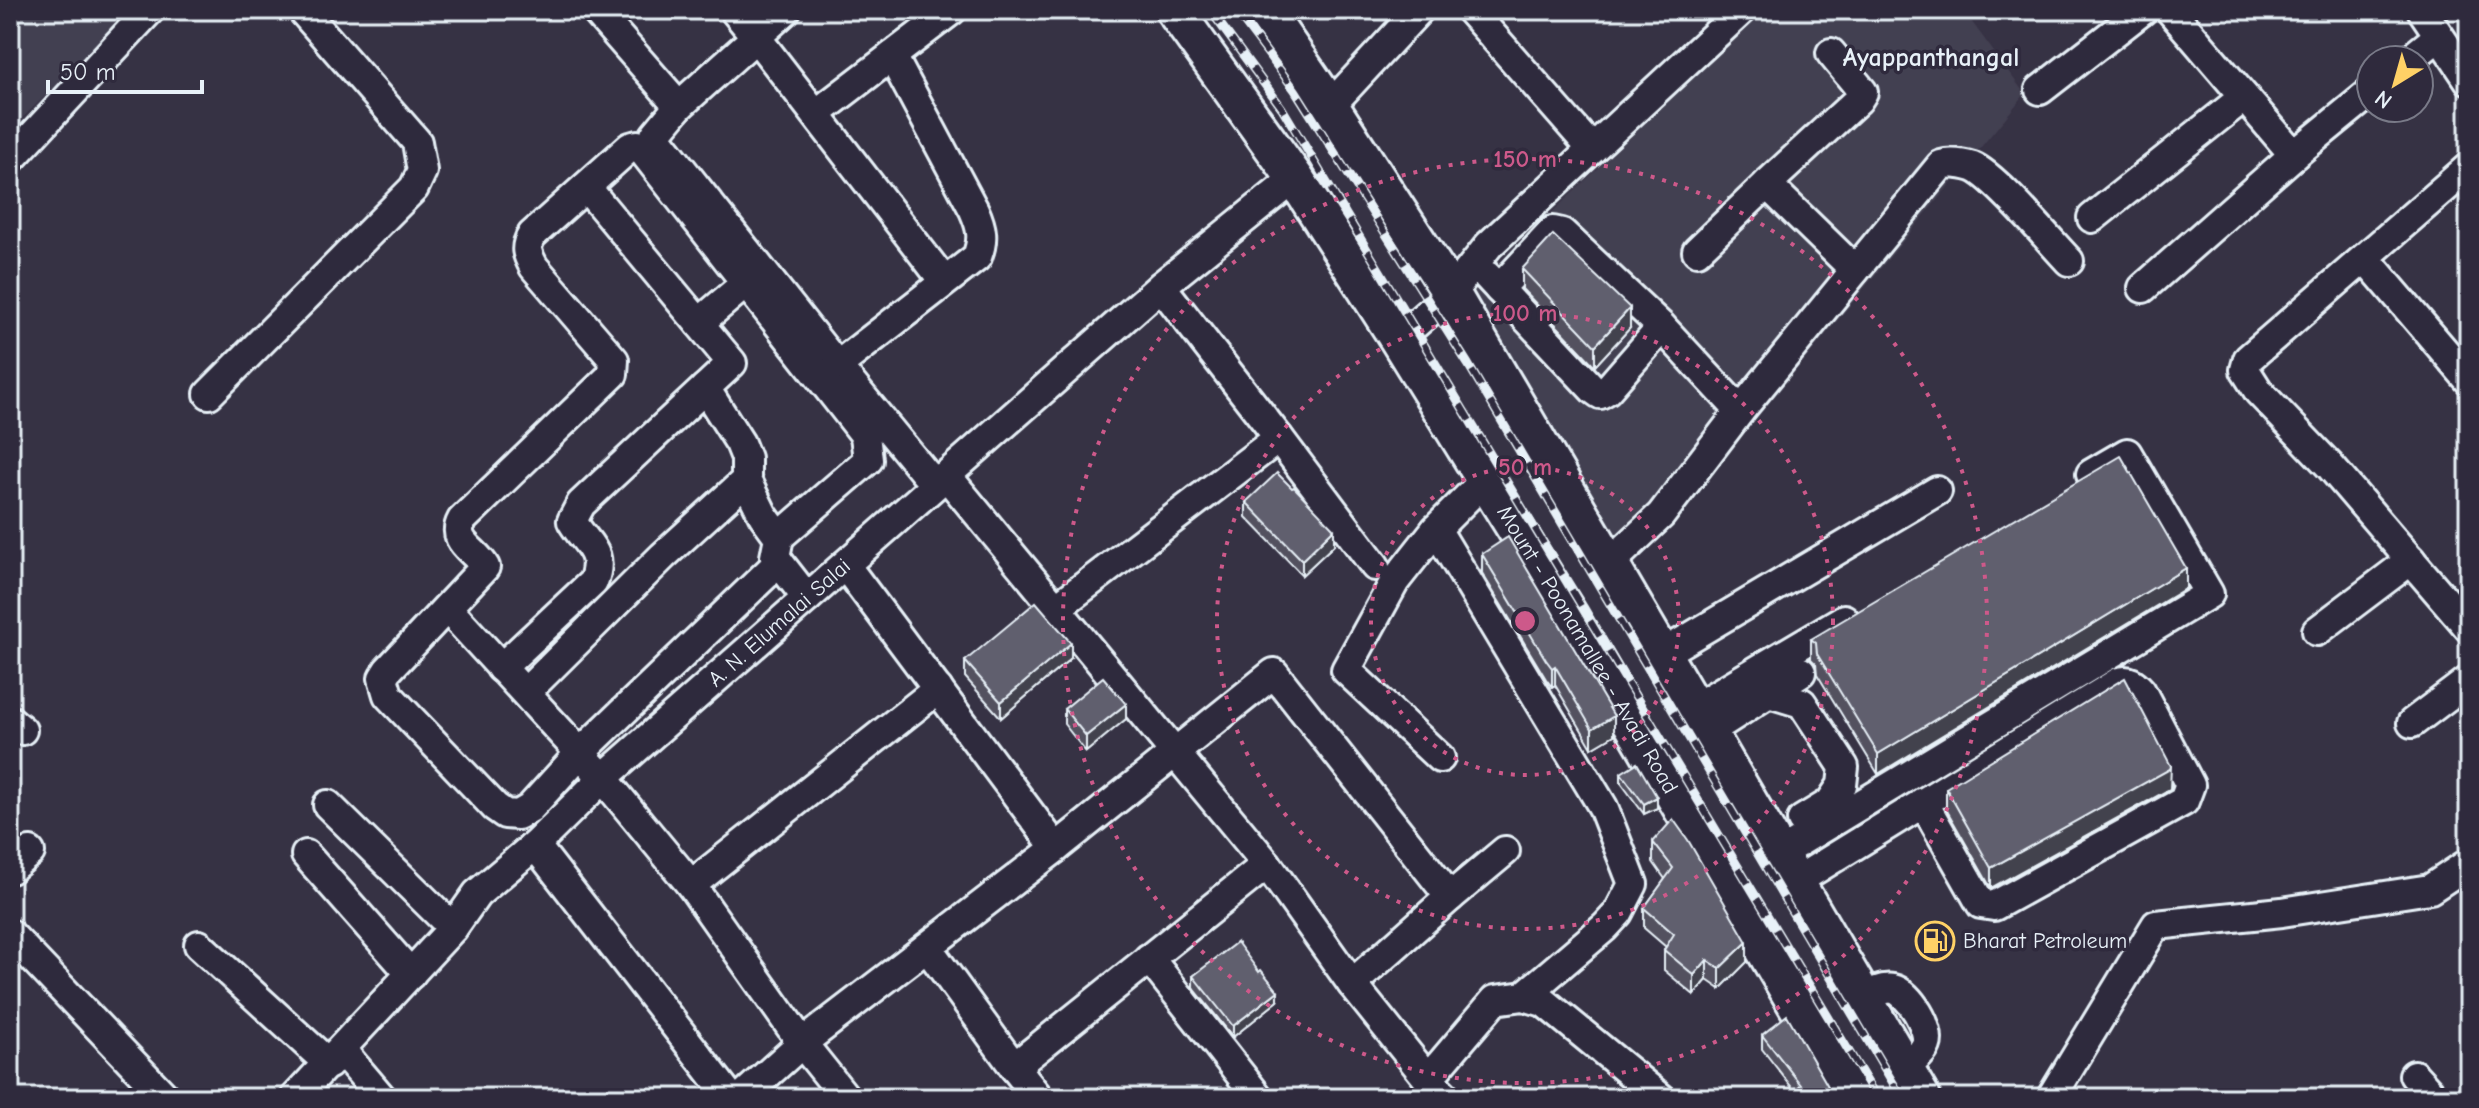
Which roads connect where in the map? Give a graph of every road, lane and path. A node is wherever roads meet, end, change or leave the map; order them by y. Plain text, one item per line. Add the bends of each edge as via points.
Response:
1 (150, 10) edge
2 (302, 10) edge
3 (595, 10) edge
4 (734, 10) edge
5 (786, 10) edge
6 (952, 10) edge
7 (1174, 10) edge
8 (1264, 10) edge
9 (1419, 10) edge
10 (1470, 10) edge
11 (2143, 10) edge
12 (2170, 10) edge
13 (2422, 10) edge
14 (1731, 13) edge
15 (2439, 36) junction
16 (756, 37) junction
17 (2429, 44) edge
18 (1831, 53) dead end
19 (892, 56) junction
20 (2469, 80) edge
21 (2040, 90) dead end
22 (2244, 97) junction
23 (2355, 105) edge
24 (679, 106) junction
25 (1330, 106) junction
26 (816, 114) junction
27 (1592, 149) junction
28 (2294, 155) junction
29 (10, 160) edge
30 (2469, 167) edge
31 (1295, 178) junction
32 (1768, 183) junction
33 (586, 187) junction
34 (2092, 218) dead end
35 (1697, 251) dead end
36 (2365, 258) junction
37 (2069, 261) dead end
38 (1475, 263) junction
39 (1855, 270) junction
40 (944, 281) junction
41 (746, 283) junction
42 (1161, 286) junction
43 (2143, 288) dead end
44 (1499, 289) junction
45 (1451, 293) junction
46 (699, 323) junction
47 (1662, 327) junction
48 (1398, 339) junction
49 (837, 366) junction
50 (2469, 380) edge
51 (705, 388) junction
52 (209, 394) dead end
53 (1740, 411) junction
54 (1279, 438) junction
55 (941, 479) junction
56 (746, 480) junction
57 (1485, 480) junction
58 (2074, 484) edge
59 (1937, 491) dead end
60 (1436, 529) junction
61 (779, 550) junction
62 (2411, 560) junction
63 (1609, 564) junction
64 (845, 565) junction
65 (1375, 566) dead end
66 (807, 598) junction
67 (1873, 603) edge
68 (447, 608) junction
69 (1056, 608) junction
70 (2469, 628) edge
71 (2317, 631) dead end
72 (1662, 654) junction
73 (501, 668) junction
74 (1801, 672) dead end
75 (2469, 680) edge
76 (938, 689) junction
77 (526, 692) junction
78 (1760, 698) junction
79 (1701, 720) junction
80 (2412, 723) dead end
81 (1174, 752) junction
82 (580, 753) junction
83 (1440, 758) dead end
84 (1873, 777) dead end
85 (603, 778) junction
86 (1923, 802) junction
87 (328, 805) dead end
88 (1823, 807) junction
89 (535, 845) junction
90 (1056, 848) junction
91 (1505, 851) dead end
92 (306, 855) dead end
93 (1781, 859) junction
94 (2469, 863) edge
95 (1267, 864) junction
96 (691, 885) junction
97 (1450, 897) junction
98 (453, 928) junction
99 (10, 934) edge
100 (199, 945) dead end
101 (927, 947) junction
102 (1149, 958) junction
103 (411, 974) junction
104 (1352, 984) junction
105 (1524, 996) junction
106 (802, 1043) junction
107 (336, 1057) junction
108 (1014, 1067) junction
109 (2414, 1075) dead end
110 (1913, 1083) edge
111 (1437, 1089) edge
112 (1258, 1097) edge
113 (166, 1098) edge
114 (295, 1098) edge
115 (382, 1098) edge
116 (731, 1098) edge
117 (741, 1098) edge
118 (846, 1098) edge
119 (1039, 1098) edge
120 (1661, 1098) edge
121 (1851, 1098) edge
122 (2051, 1098) edge
123 (2435, 1098) edge

1 - 29 street
2 - 52 street via 417,142 422,171 414,188
3 - 24 street
4 - 16 street
5 - 16 street
6 - 19 street
7 - 31 main road, Mount - Poonamallee - Avadi Road
8 - 25 main road
9 - 25 street
10 - 27 street
11 - 21 street
12 - 22 street
13 - 15 street
14 - 27 street
15 - 17 street
15 - 20 street
16 - 24 street
16 - 26 street
18 - 32 street via 1863,92
19 - 26 street
19 - 40 street via 980,225 983,241 977,257
22 - 28 street
22 - 34 street
23 - 28 street
24 - 49 street via 655,135
25 - 45 main road
26 - 40 street
27 - 38 street
28 - 43 street
30 - 36 street
31 - 42 street, A. N. Elumalai Salai
31 - 48 main road, Mount - Poonamallee - Avadi Road
32 - 35 street
32 - 39 street
33 - 41 street via 637,145
33 - 46 street
33 - 68 street via 532,235 526,252 614,360 613,374 462,520 460,540 485,567
36 - 50 street
36 - 62 street via 2248,359 2245,370
37 - 39 street via 1996,185 1975,168 1949,163 1933,174
38 - 44 street
38 - 45 street
39 - 53 street
40 - 49 street
41 - 46 street
41 - 61 street via 867,442 868,460
42 - 54 street
42 - 55 street, A. N. Elumalai Salai
44 - 47 street via 1553,231 1562,233
44 - 47 street via 1600,394
45 - 48 street
45 - 63 main road
46 - 51 street via 732,363
47 - 53 street
48 - 57 main road, Mount - Poonamallee - Avadi Road
49 - 55 street via 918,465
51 - 56 street via 740,443
51 - 73 street via 575,512 572,521 598,562 593,582
53 - 63 street via 1661,515
54 - 65 street
54 - 69 street
55 - 64 street, A. N. Elumalai Salai
55 - 69 street
56 - 61 street
56 - 77 street
57 - 60 street
57 - 121 main road, Mount - Poonamallee - Avadi Road
58 - 93 street via 2127,453 2209,594
59 - 72 street
60 - 83 street via 1395,581 1346,670
60 - 105 street via 1603,807 1633,884 1611,920
61 - 66 street
61 - 82 street
62 - 70 street
62 - 71 street
63 - 72 main road
64 - 66 street, A. N. Elumalai Salai
64 - 76 street
66 - 85 street, A. N. Elumalai Salai
67 - 79 street
68 - 73 street
68 - 82 street via 388,670 383,678 388,695 505,814 518,815 530,808
69 - 81 street
72 - 79 main road
73 - 77 street
74 - 78 street
75 - 80 street
76 - 90 street
76 - 96 street
77 - 82 street
78 - 79 street
78 - 88 street via 1788,697 1802,703 1844,767 1842,785
79 - 93 main road
81 - 90 street
81 - 95 street
81 - 97 street via 1274,673
82 - 85 street
84 - 88 street
85 - 89 street, A. N. Elumalai Salai
85 - 96 street
86 - 86 street via 2126,680 2141,691 2190,785 2184,801 1994,906 1981,904
86 - 93 street
87 - 98 street
88 - 93 street
89 - 98 street, A. N. Elumalai Salai via 477,894
89 - 116 street
90 - 101 street
91 - 97 street
92 - 103 street
93 - 110 main road
94 - 122 street via 2430,889 2156,925
95 - 102 street
95 - 104 street
96 - 106 street
97 - 104 street
98 - 103 street, A. N. Elumalai Salai
99 - 113 street
100 - 107 street
101 - 106 street
101 - 108 street
102 - 108 street
102 - 112 street
103 - 107 street, A. N. Elumalai Salai
104 - 111 street
105 - 111 street via 1495,1000
105 - 120 street via 1544,1002
106 - 117 street
106 - 118 street
107 - 114 street, A. N. Elumalai Salai
107 - 115 street
108 - 119 street
109 - 123 street

